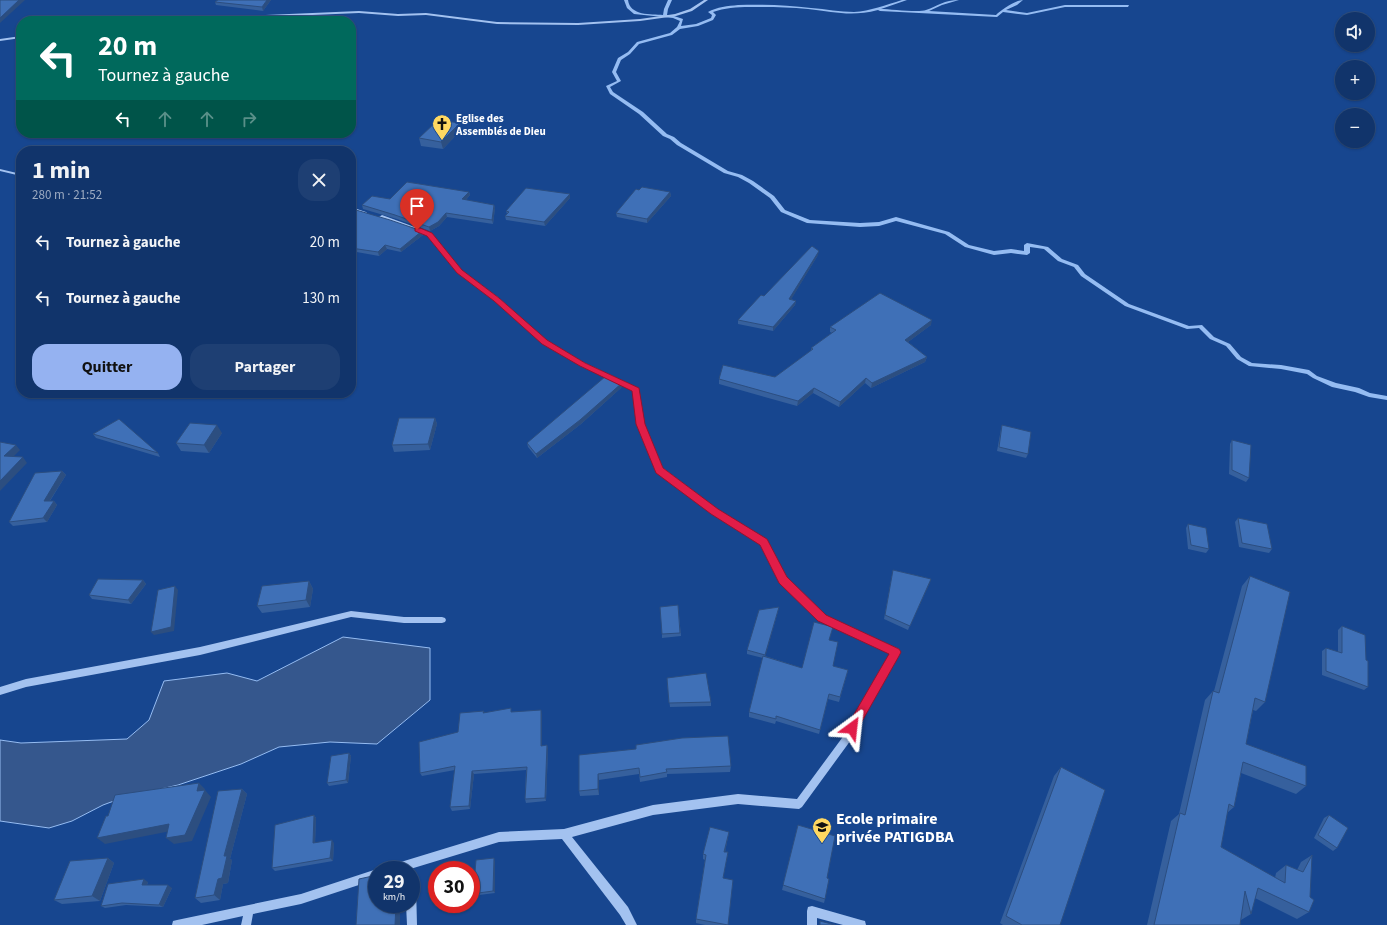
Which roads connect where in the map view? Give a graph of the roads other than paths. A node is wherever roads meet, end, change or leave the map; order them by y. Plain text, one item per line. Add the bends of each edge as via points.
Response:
1 (706, 0) edge
2 (264, 16) edge
3 (16, 38) edge
4 (0, 40) edge
5 (0, 170) edge
6 (16, 174) edge
7 (356, 210) edge
8 (442, 620) dead end
9 (0, 691) edge
10 (564, 834) junction
11 (420, 864) edge
12 (368, 877) edge
13 (249, 910) junction
14 (412, 913) edge
15 (177, 925) edge
16 (246, 925) edge
17 (412, 925) edge
18 (632, 925) edge
19 (812, 925) edge
20 (861, 925) edge

1 - 2 street via 691,10 676,15 578,24 497,24 426,14 359,12
3 - 4 street
5 - 6 street
7 - 10 street via 429,234 459,271 496,299 544,342 636,390 641,424 660,470 715,512 764,542 783,580 822,618 896,652 845,741 799,804 738,799 653,810
8 - 9 street via 404,620 351,614 200,651 26,683
10 - 11 street via 499,837
10 - 18 street
12 - 13 street via 301,899
13 - 15 street
13 - 16 street
14 - 17 street
19 - 20 street via 812,911

